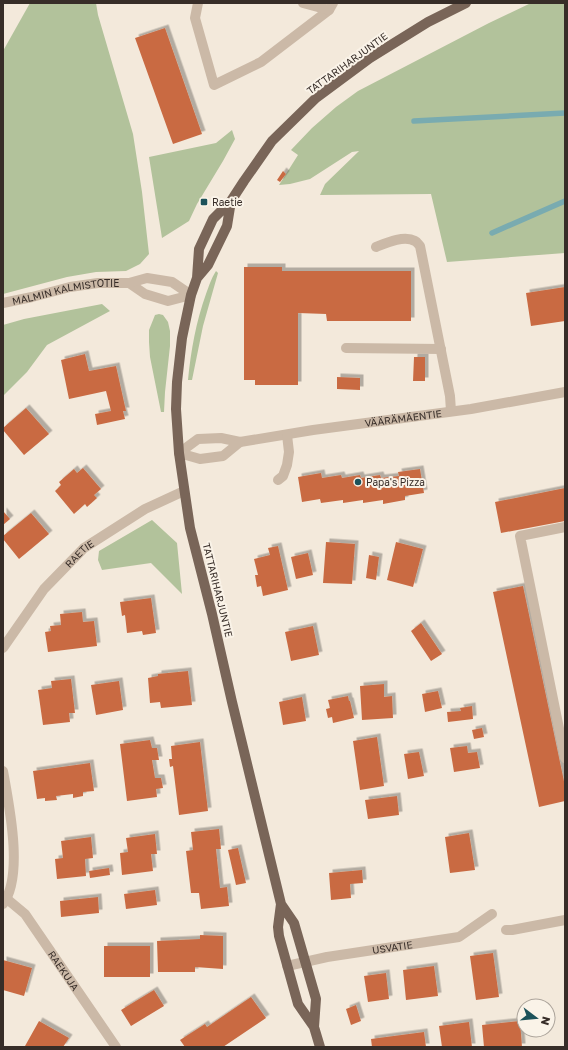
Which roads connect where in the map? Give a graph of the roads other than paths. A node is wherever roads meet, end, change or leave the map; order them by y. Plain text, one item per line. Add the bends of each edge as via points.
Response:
1 (198, 3) edge
2 (303, 3) edge
3 (466, 3) edge
4 (331, 6) edge
5 (231, 201) junction
6 (376, 247) dead end
7 (197, 278) junction
8 (129, 283) junction
9 (191, 295) junction
10 (3, 303) edge
11 (346, 348) dead end
12 (441, 349) junction
13 (565, 392) edge
14 (451, 411) junction
15 (287, 435) junction
16 (240, 442) junction
17 (179, 452) junction
18 (278, 480) dead end
19 (184, 491) junction
20 (565, 528) edge
21 (3, 648) edge
22 (565, 758) edge
23 (3, 771) edge
24 (5, 901) edge
25 (281, 904) junction
26 (492, 914) dead end
27 (565, 920) edge
28 (506, 930) dead end
29 (306, 962) junction
30 (287, 966) junction
31 (314, 1027) junction
32 (116, 1047) edge
33 (320, 1047) edge

1 - 4 street via 195,18 214,85 261,62
2 - 4 street
3 - 5 main road, TATTARIHARJUNTIE via 428,22 370,58 316,98 272,141
5 - 7 main road, TATTARIHARJUNTIE via 227,226 208,265
5 - 7 main road, TATTARIHARJUNTIE via 213,219 204,237 199,249
6 - 12 street via 404,240 414,240 420,246
7 - 9 main road, TATTARIHARJUNTIE
8 - 9 street, MALMIN KALMISTOTIE via 147,278 172,282
8 - 9 street, MALMIN KALMISTOTIE via 145,294 168,301
8 - 10 street, MALMIN KALMISTOTIE via 98,283 70,287
9 - 17 main road, TATTARIHARJUNTIE via 182,338 177,382
11 - 12 street
12 - 14 street
13 - 14 street, VÄÄRÄMÄENTIE
14 - 15 street, VÄÄRÄMÄENTIE
15 - 16 street, VÄÄRÄMÄENTIE
15 - 18 street via 288,459 283,476
16 - 17 street, VÄÄRÄMÄENTIE via 221,438 198,440
16 - 17 street via 223,456 200,459
17 - 19 main road, TATTARIHARJUNTIE
19 - 21 street, RAETIE via 145,509 84,548 44,589
19 - 25 main road, TATTARIHARJUNTIE via 190,528
20 - 22 street via 520,536
23 - 24 street via 12,821 14,869
24 - 32 street, RAEKUJA via 25,914
25 - 29 main road, TATTARIHARJUNTIE via 294,923
25 - 30 main road, TATTARIHARJUNTIE via 278,927
26 - 29 street, USVATIE via 459,937
27 - 28 street
29 - 30 street, USVATIE
29 - 31 main road, TATTARIHARJUNTIE via 316,999
30 - 31 main road, TATTARIHARJUNTIE via 298,1004
31 - 33 main road, TATTARIHARJUNTIE

